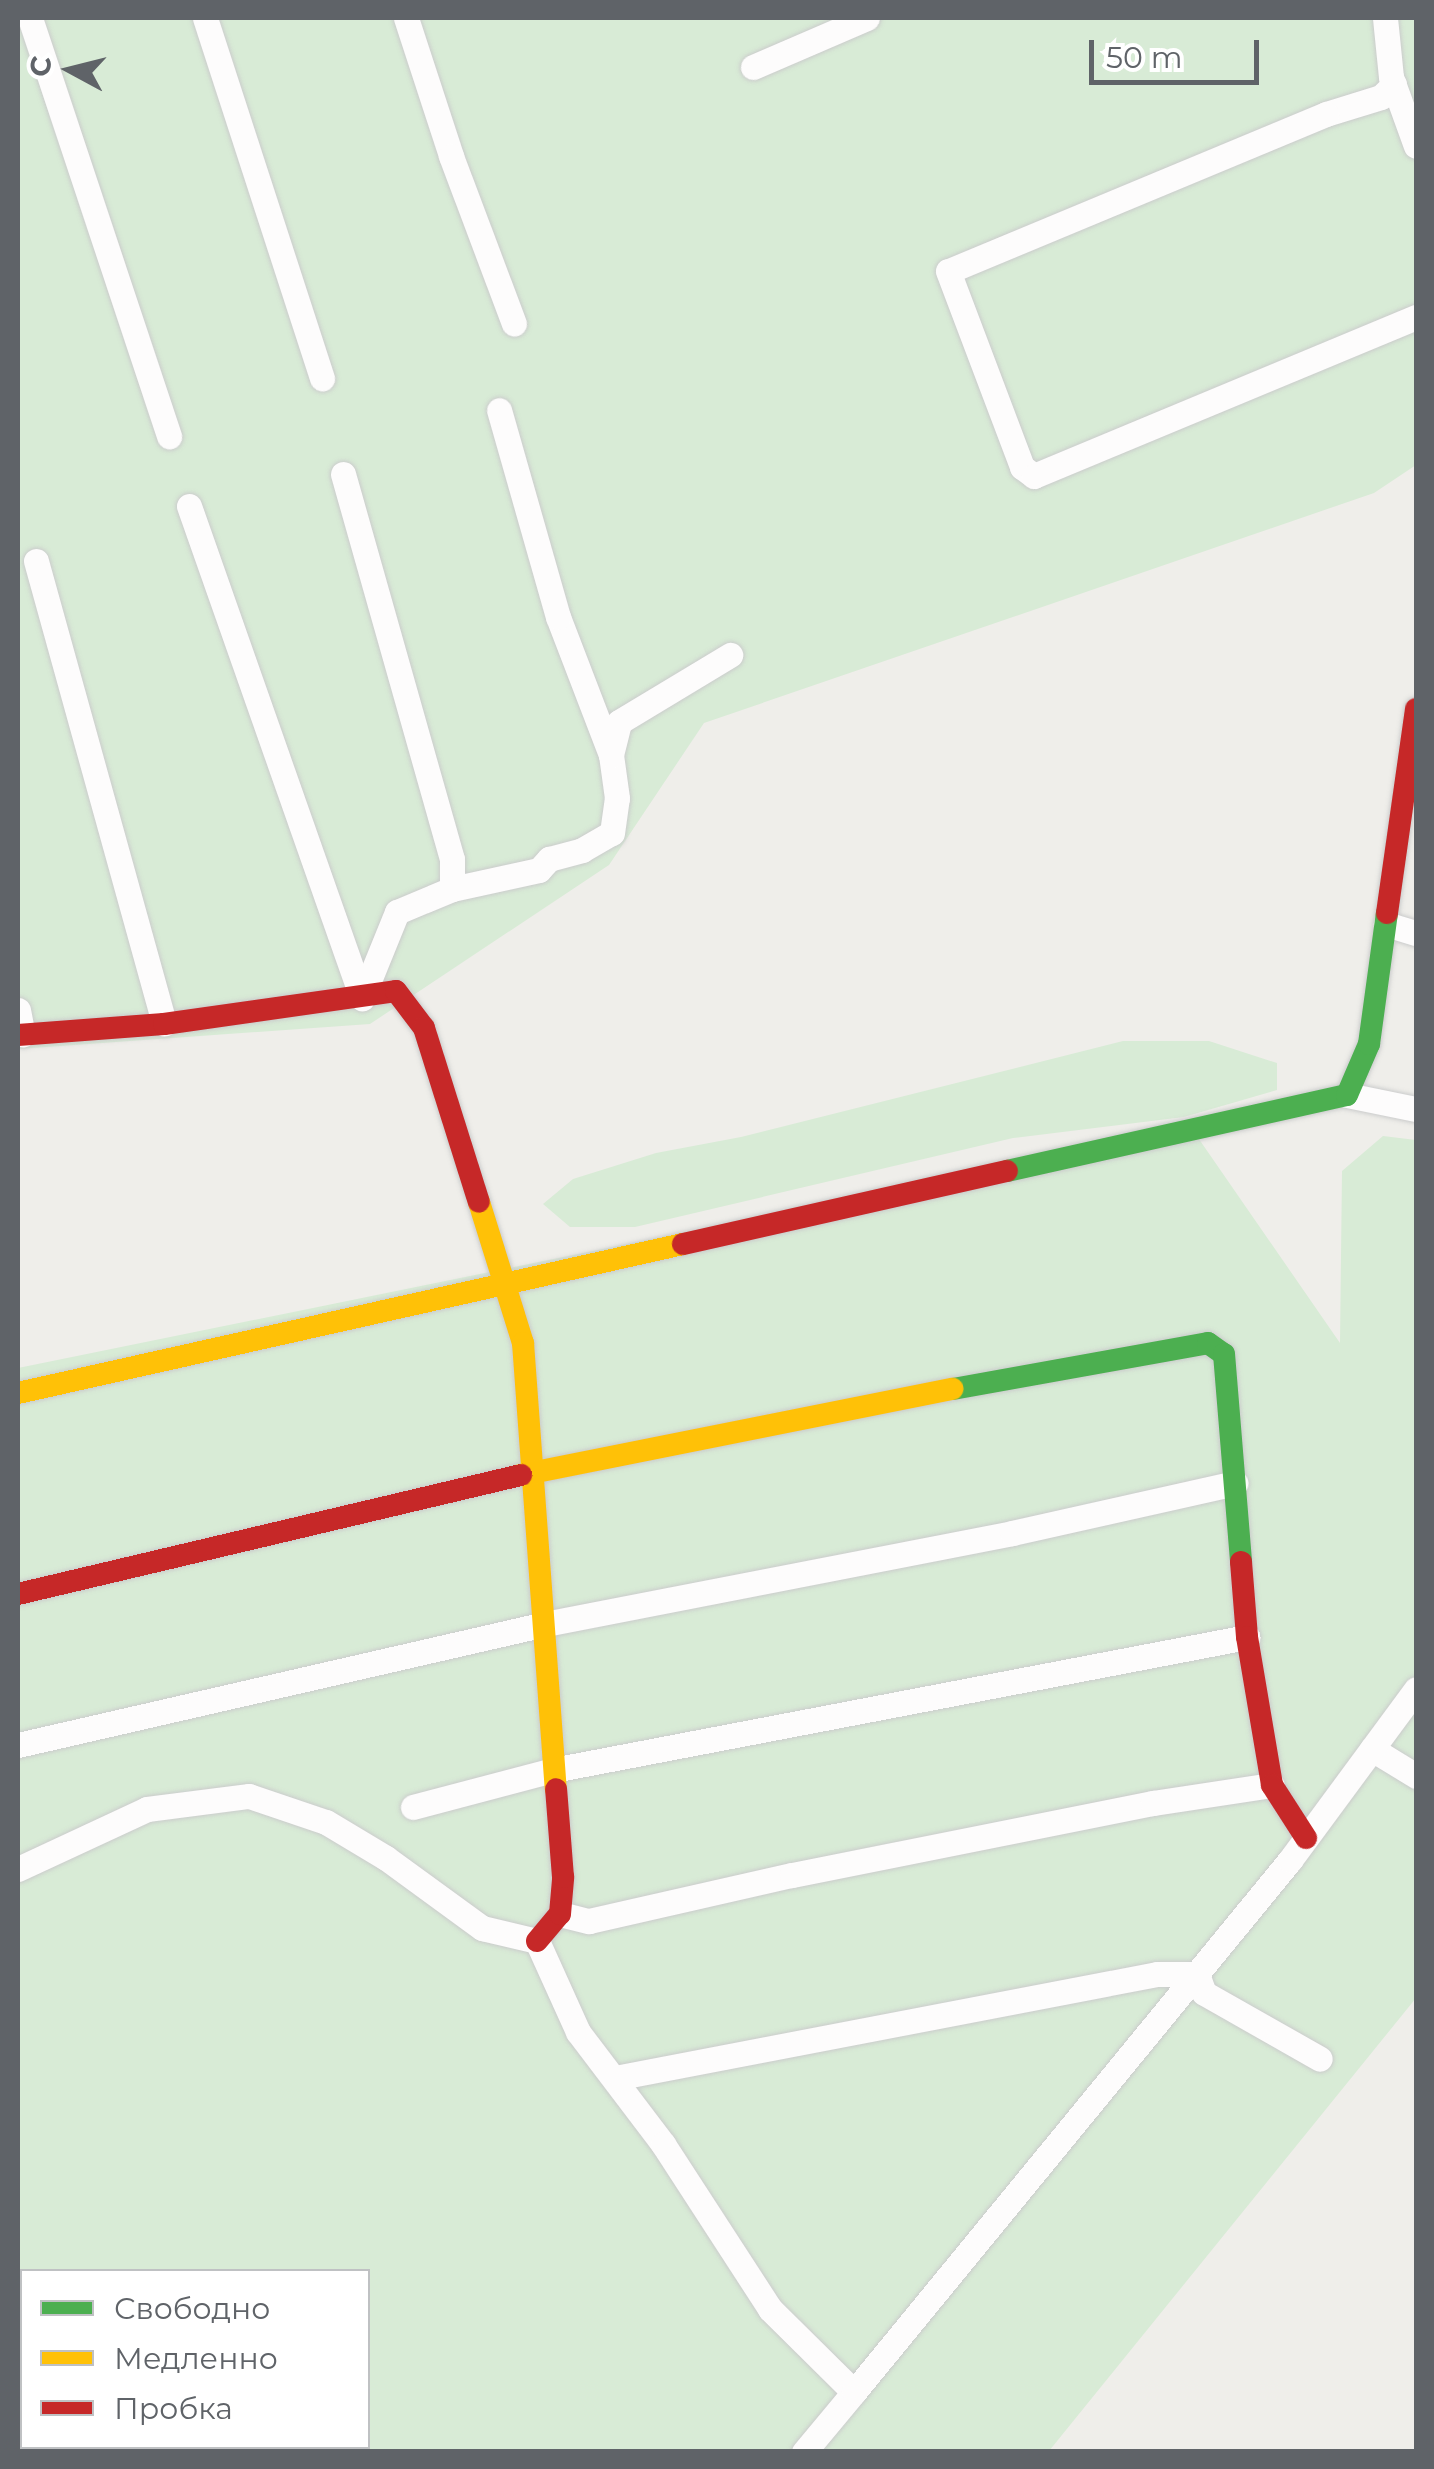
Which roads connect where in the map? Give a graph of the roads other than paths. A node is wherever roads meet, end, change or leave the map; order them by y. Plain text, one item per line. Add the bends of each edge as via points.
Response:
1 (30, 18) edge
2 (205, 18) edge
3 (406, 18) edge
4 (867, 18) edge
5 (1385, 18) edge
6 (753, 67) dead end
7 (1394, 84) junction
8 (1416, 146) edge
9 (1416, 317) edge
10 (514, 324) dead end
11 (322, 379) dead end
12 (499, 410) dead end
13 (169, 436) dead end
14 (344, 474) dead end
15 (190, 506) dead end
16 (36, 561) dead end
17 (730, 655) dead end
18 (1416, 709) edge
19 (611, 756) junction
20 (452, 890) junction
21 (1386, 924) junction
22 (1416, 933) edge
23 (362, 998) junction
24 (164, 1024) junction
25 (19, 1027) edge
26 (1347, 1094) junction
27 (1416, 1109) edge
28 (501, 1282) junction
29 (18, 1393) edge
30 (534, 1472) junction
31 (1235, 1483) junction
32 (18, 1594) edge
33 (545, 1624) junction
34 (1246, 1636) junction
35 (1416, 1689) edge
36 (18, 1745) edge
37 (1372, 1749) junction
38 (553, 1770) junction
39 (1416, 1776) edge
40 (1272, 1785) junction
41 (413, 1807) dead end
42 (1306, 1838) junction
43 (18, 1869) edge
44 (560, 1914) junction
45 (537, 1940) junction
46 (1197, 1974) junction
47 (1320, 2059) dead end
48 (615, 2078) junction
49 (854, 2392) junction
50 (804, 2452) edge

1 - 13 street
2 - 11 street
3 - 10 street
4 - 6 street
5 - 7 street
7 - 8 street
7 - 9 street via 1382,97 1326,114 948,271 1022,467 1034,476
12 - 19 street via 558,616
14 - 20 street via 452,859
15 - 23 street
16 - 24 street
17 - 19 street via 619,722
18 - 21 street
19 - 20 street via 618,798 612,834 549,859 539,870
20 - 23 street via 397,912
21 - 22 street
21 - 26 street via 1369,1044
23 - 24 street
23 - 28 street via 396,991 424,1028
24 - 25 street
26 - 27 street
26 - 28 street
28 - 29 street
28 - 30 street via 522,1343
30 - 31 street via 1208,1343 1224,1354
30 - 32 street
30 - 33 street
31 - 33 street
31 - 34 street
33 - 36 street
33 - 38 street
34 - 38 street
34 - 40 street
35 - 37 street
37 - 39 street
37 - 42 street
38 - 41 street
38 - 44 street
40 - 42 street
40 - 44 street via 1153,1803 589,1920
42 - 46 street
43 - 45 street via 148,1809 249,1796 326,1822 482,1928
44 - 45 street
45 - 48 street via 578,2032
46 - 47 street via 1204,1993
46 - 48 street via 1158,1974
46 - 49 street
48 - 49 street via 770,2308
49 - 50 street

